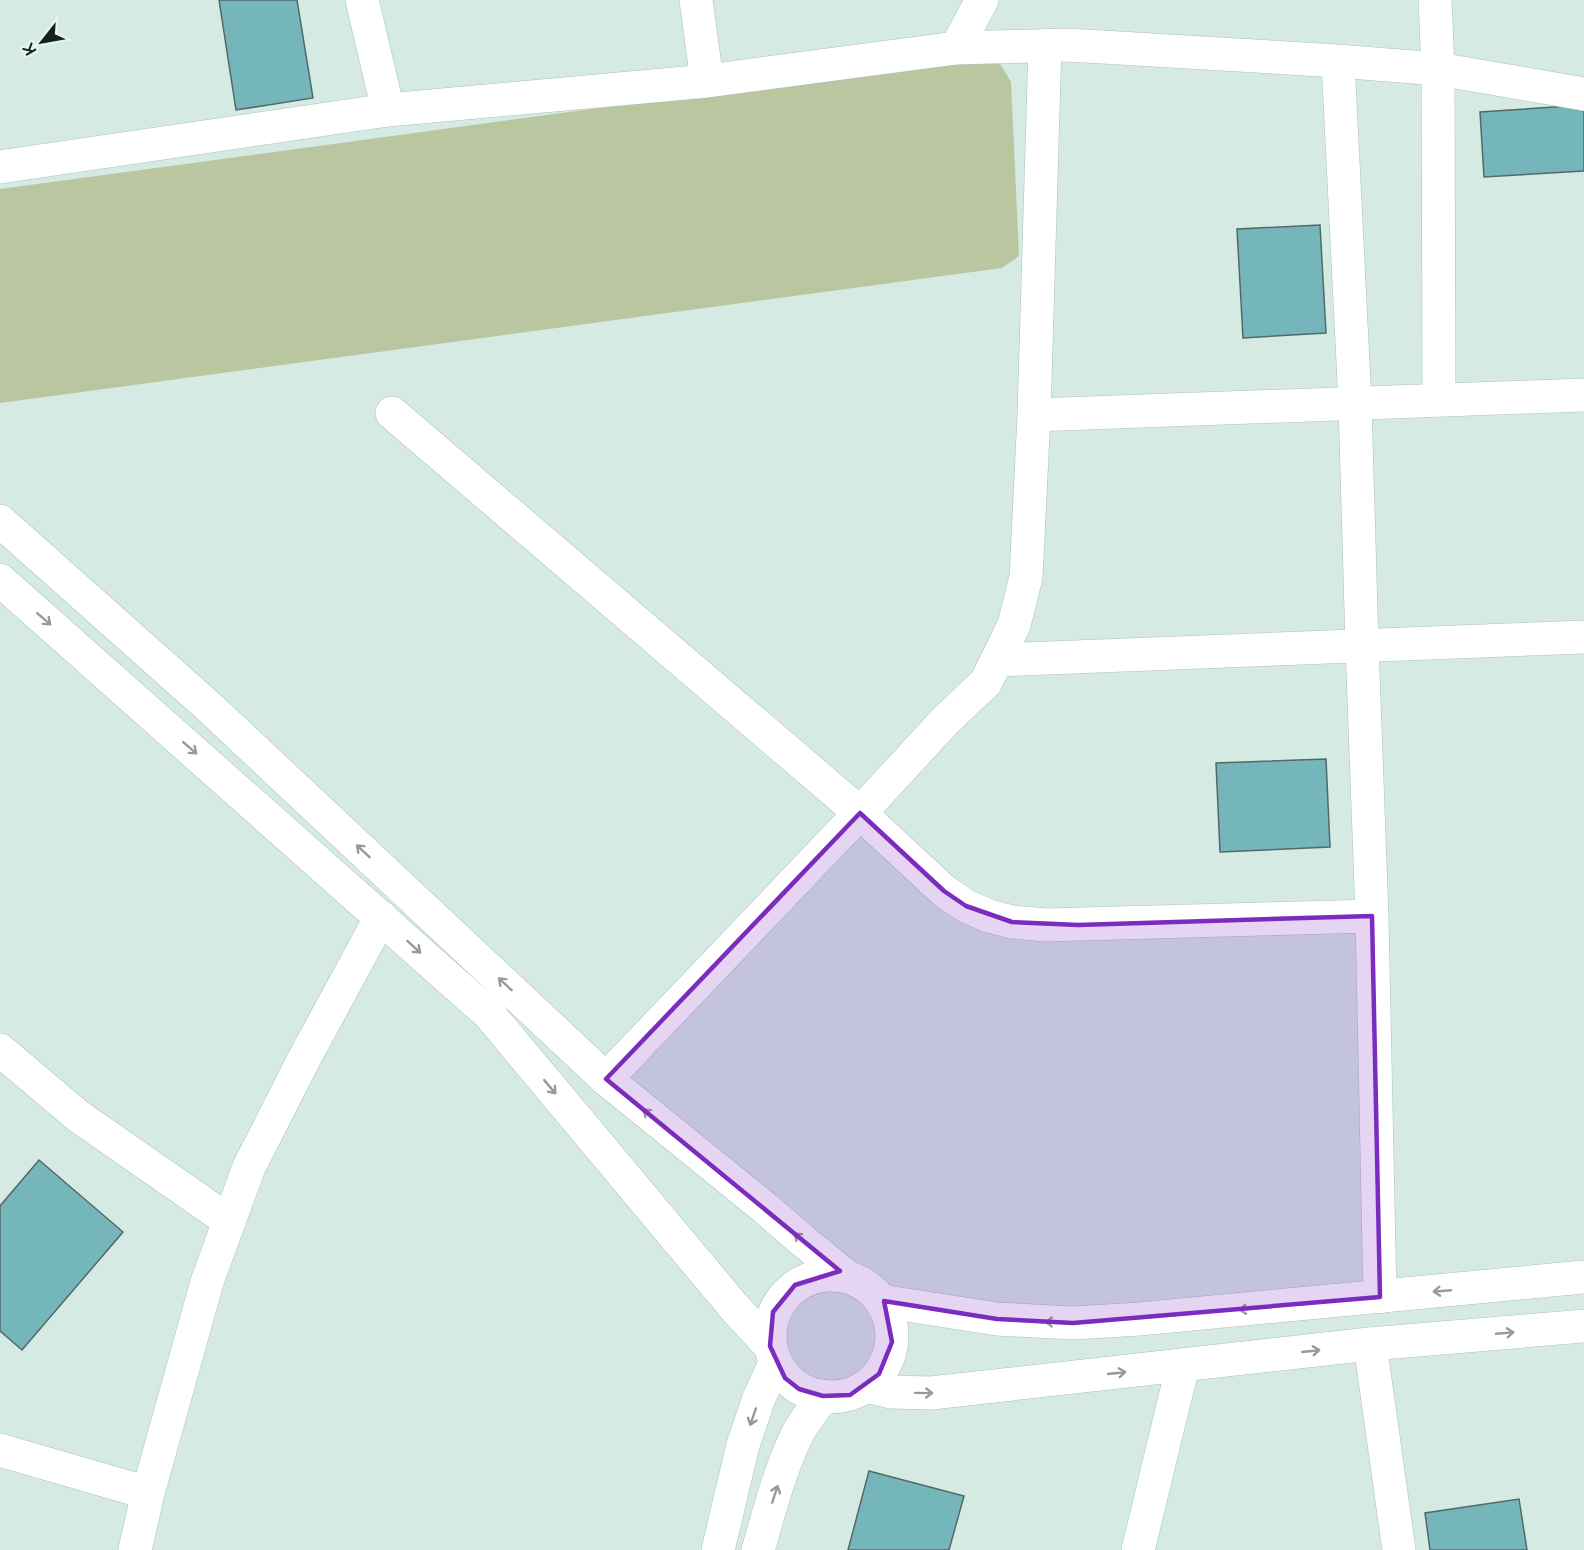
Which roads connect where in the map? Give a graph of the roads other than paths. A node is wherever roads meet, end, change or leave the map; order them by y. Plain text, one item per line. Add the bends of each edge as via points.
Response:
1 (362, 0) edge
2 (696, 0) edge
3 (982, 0) edge
4 (1435, 0) edge
5 (1045, 45) junction
6 (956, 48) junction
7 (1338, 61) junction
8 (1438, 69) junction
9 (707, 81) junction
10 (1584, 94) edge
11 (388, 110) junction
12 (0, 167) edge
13 (1584, 395) edge
14 (1439, 400) junction
15 (1355, 403) junction
16 (392, 413) dead end
17 (1034, 415) junction
18 (0, 521) edge
19 (0, 580) edge
20 (1584, 637) edge
21 (1362, 645) junction
22 (997, 660) junction
23 (860, 813) junction
24 (1372, 916) junction
25 (381, 917) junction
26 (0, 1050) edge
27 (606, 1079) junction
28 (229, 1221) junction
29 (846, 1276) junction
30 (1584, 1277) edge
31 (1380, 1297) junction
32 (881, 1301) junction
33 (1584, 1326) edge
34 (1370, 1344) junction
35 (772, 1355) junction
36 (1183, 1365) junction
37 (866, 1386) junction
38 (823, 1396) junction
39 (0, 1450) edge
40 (148, 1493) junction
41 (135, 1550) edge
42 (718, 1550) edge
43 (758, 1550) edge
44 (1138, 1550) edge
45 (1399, 1550) edge

1 - 11 street
2 - 9 street
3 - 6 street
4 - 8 street
5 - 6 street
5 - 7 street
5 - 17 street
6 - 9 street
7 - 8 street
7 - 15 street
8 - 10 street
8 - 14 street
9 - 11 street
11 - 12 street
13 - 14 street
14 - 15 street
15 - 17 street
15 - 21 street
16 - 23 street
17 - 22 street via 1026,577 1014,625
27 -> 18 street via 208,706
19 -> 25 street
20 - 21 street
21 - 22 street
21 - 24 street
22 - 23 street via 986,682
23 - 24 street via 944,891 966,906 1012,922 1078,925
23 - 27 street
24 - 31 street
25 - 28 street via 254,1157
25 -> 35 street via 489,1014
26 - 28 street via 78,1116
29 -> 27 street
28 - 40 street via 207,1282
29 - 32 street via 862,1282
29 - 35 street via 811,1277 782,1296 769,1329
30 -> 31 street
31 -> 32 street via 1073,1323 997,1320
32 - 37 street via 891,1325 892,1342 888,1360
34 -> 33 street
36 -> 34 street
34 - 45 street
35 - 38 street via 785,1378 799,1389
35 -> 42 street via 743,1445
37 -> 36 street via 891,1392 931,1393
36 - 44 street
37 - 38 street via 850,1395
43 -> 38 street via 792,1446
39 - 40 street
40 - 41 street

